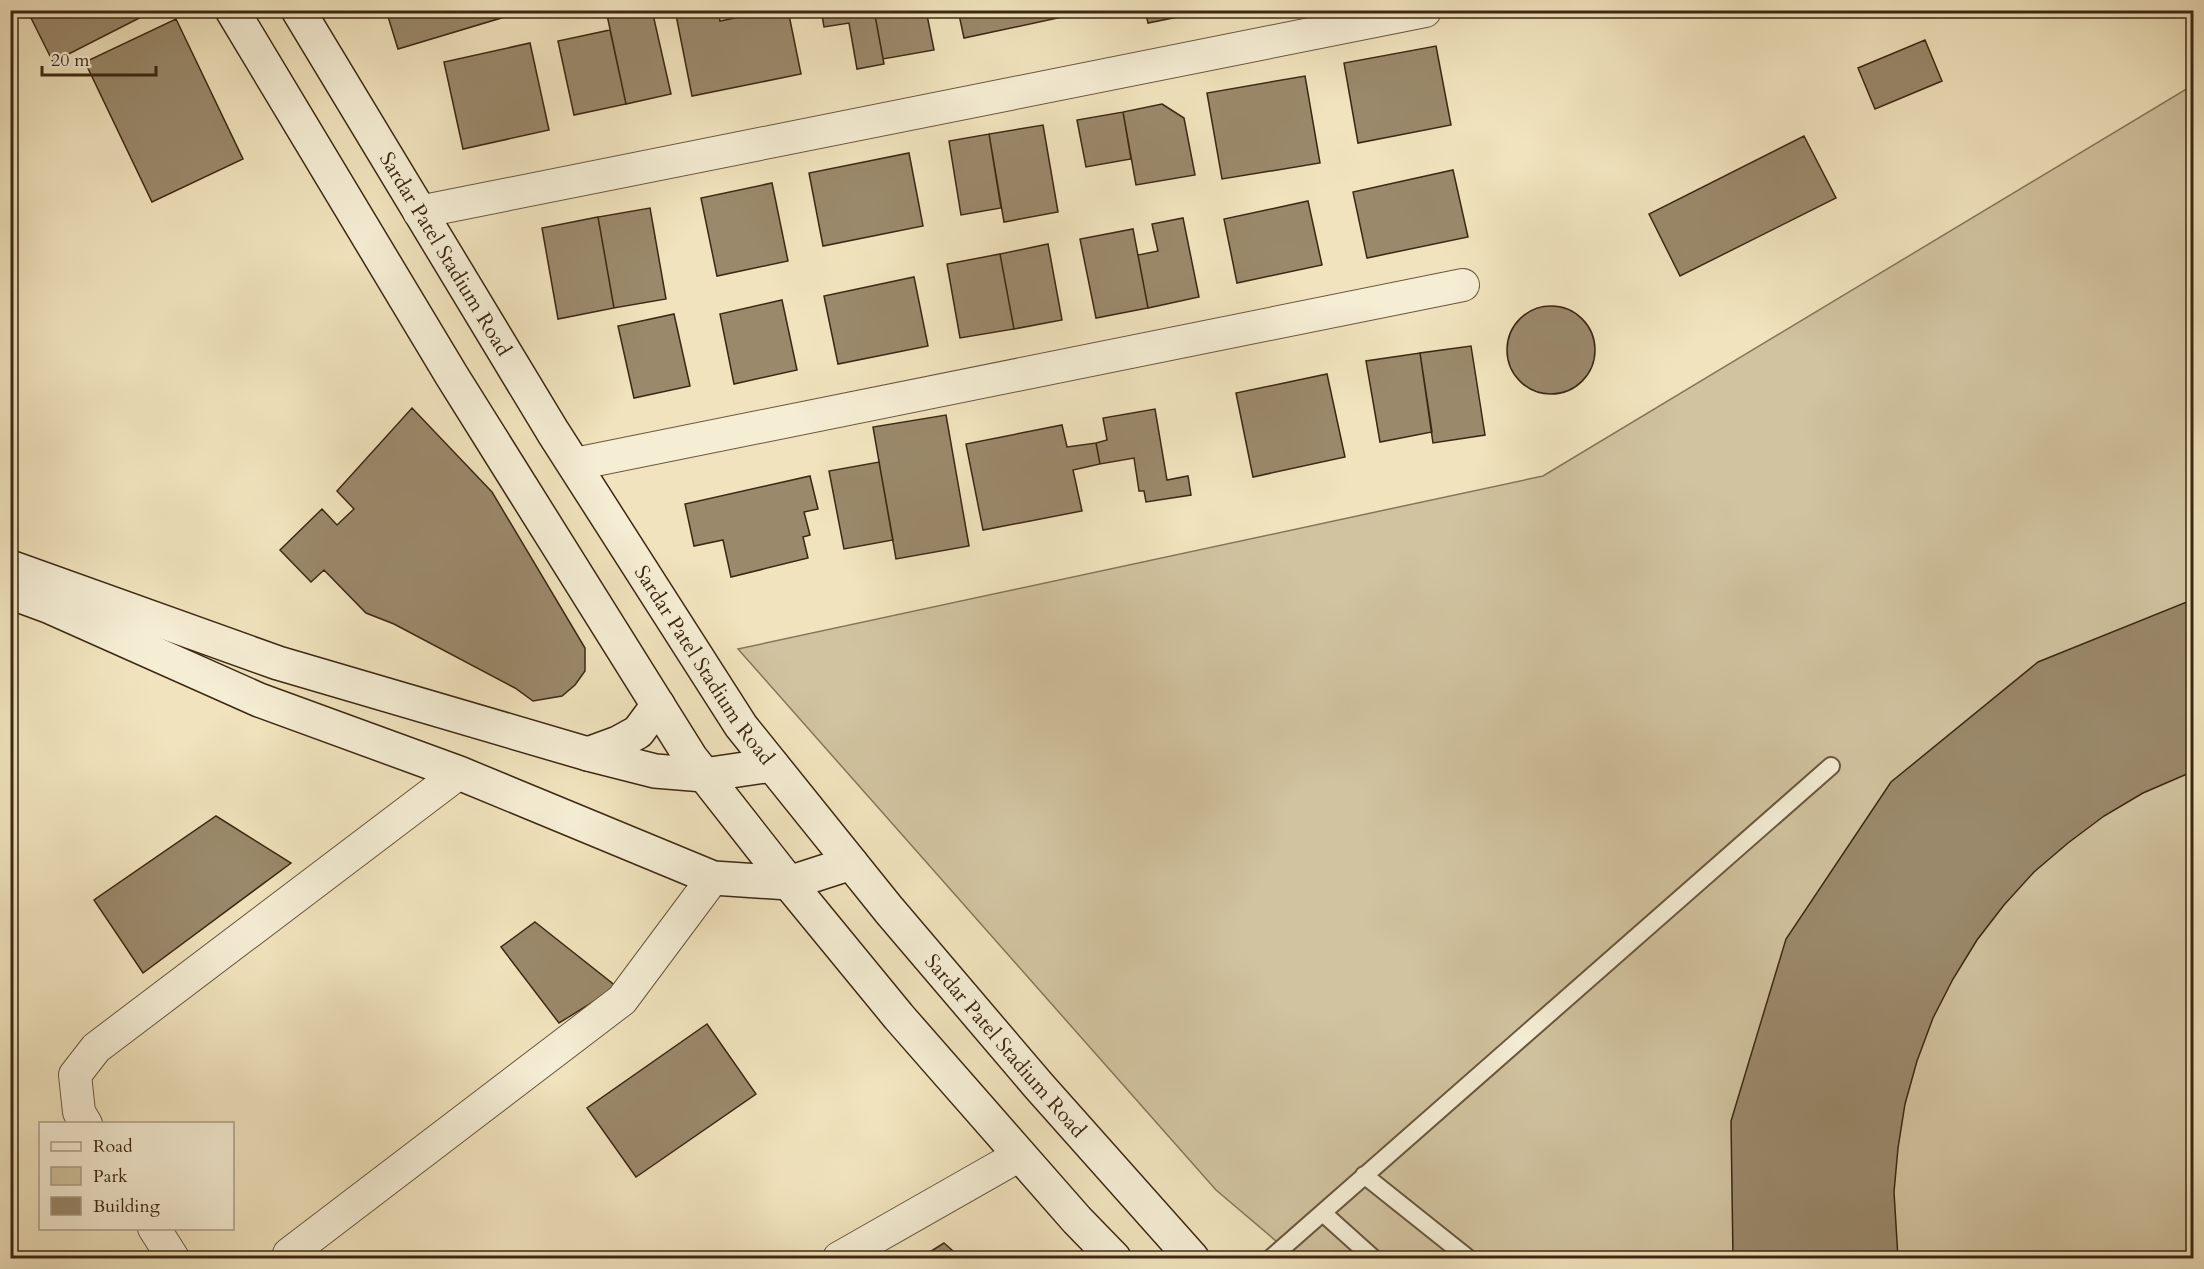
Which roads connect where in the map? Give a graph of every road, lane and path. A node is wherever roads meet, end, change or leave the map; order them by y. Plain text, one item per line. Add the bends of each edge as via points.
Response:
1 (232, 10) edge
2 (298, 10) edge
3 (1425, 11) edge
4 (419, 212) junction
5 (1463, 285) dead end
6 (575, 464) junction
7 (10, 567) edge
8 (10, 592) edge
9 (658, 705) junction
10 (588, 754) junction
11 (772, 765) junction
12 (1831, 766) dead end
13 (459, 773) junction
14 (704, 775) junction
15 (852, 863) junction
16 (713, 878) junction
17 (789, 883) junction
18 (85, 1122) edge
19 (1020, 1155) junction
20 (1364, 1175) junction
21 (1323, 1213) junction
22 (155, 1230) edge
23 (289, 1254) dead end
24 (173, 1258) edge
25 (838, 1258) edge
26 (1114, 1258) edge
27 (1192, 1258) edge
28 (1271, 1258) edge
29 (1373, 1258) edge
30 (1468, 1258) edge

1 - 9 street via 458,386
2 - 4 street, Sardar Patel Stadium Road
3 - 4 street
4 - 6 street, Sardar Patel Stadium Road
5 - 6 street
6 - 11 street, Sardar Patel Stadium Road via 741,726
7 - 10 street via 278,663
8 - 13 street via 258,700
9 - 10 street via 638,732
9 - 14 street
10 - 14 street via 655,771
11 - 14 street
11 - 15 street, Sardar Patel Stadium Road
12 - 20 lane
13 - 16 street
13 - 18 street via 96,1048 75,1075 79,1112
14 - 17 street
15 - 17 street
15 - 27 street, Sardar Patel Stadium Road via 1038,1085
16 - 17 street
16 - 23 street via 622,1000
17 - 19 street
19 - 25 street
19 - 26 street
20 - 21 lane
20 - 30 lane
21 - 28 lane
21 - 29 lane
22 - 24 street

